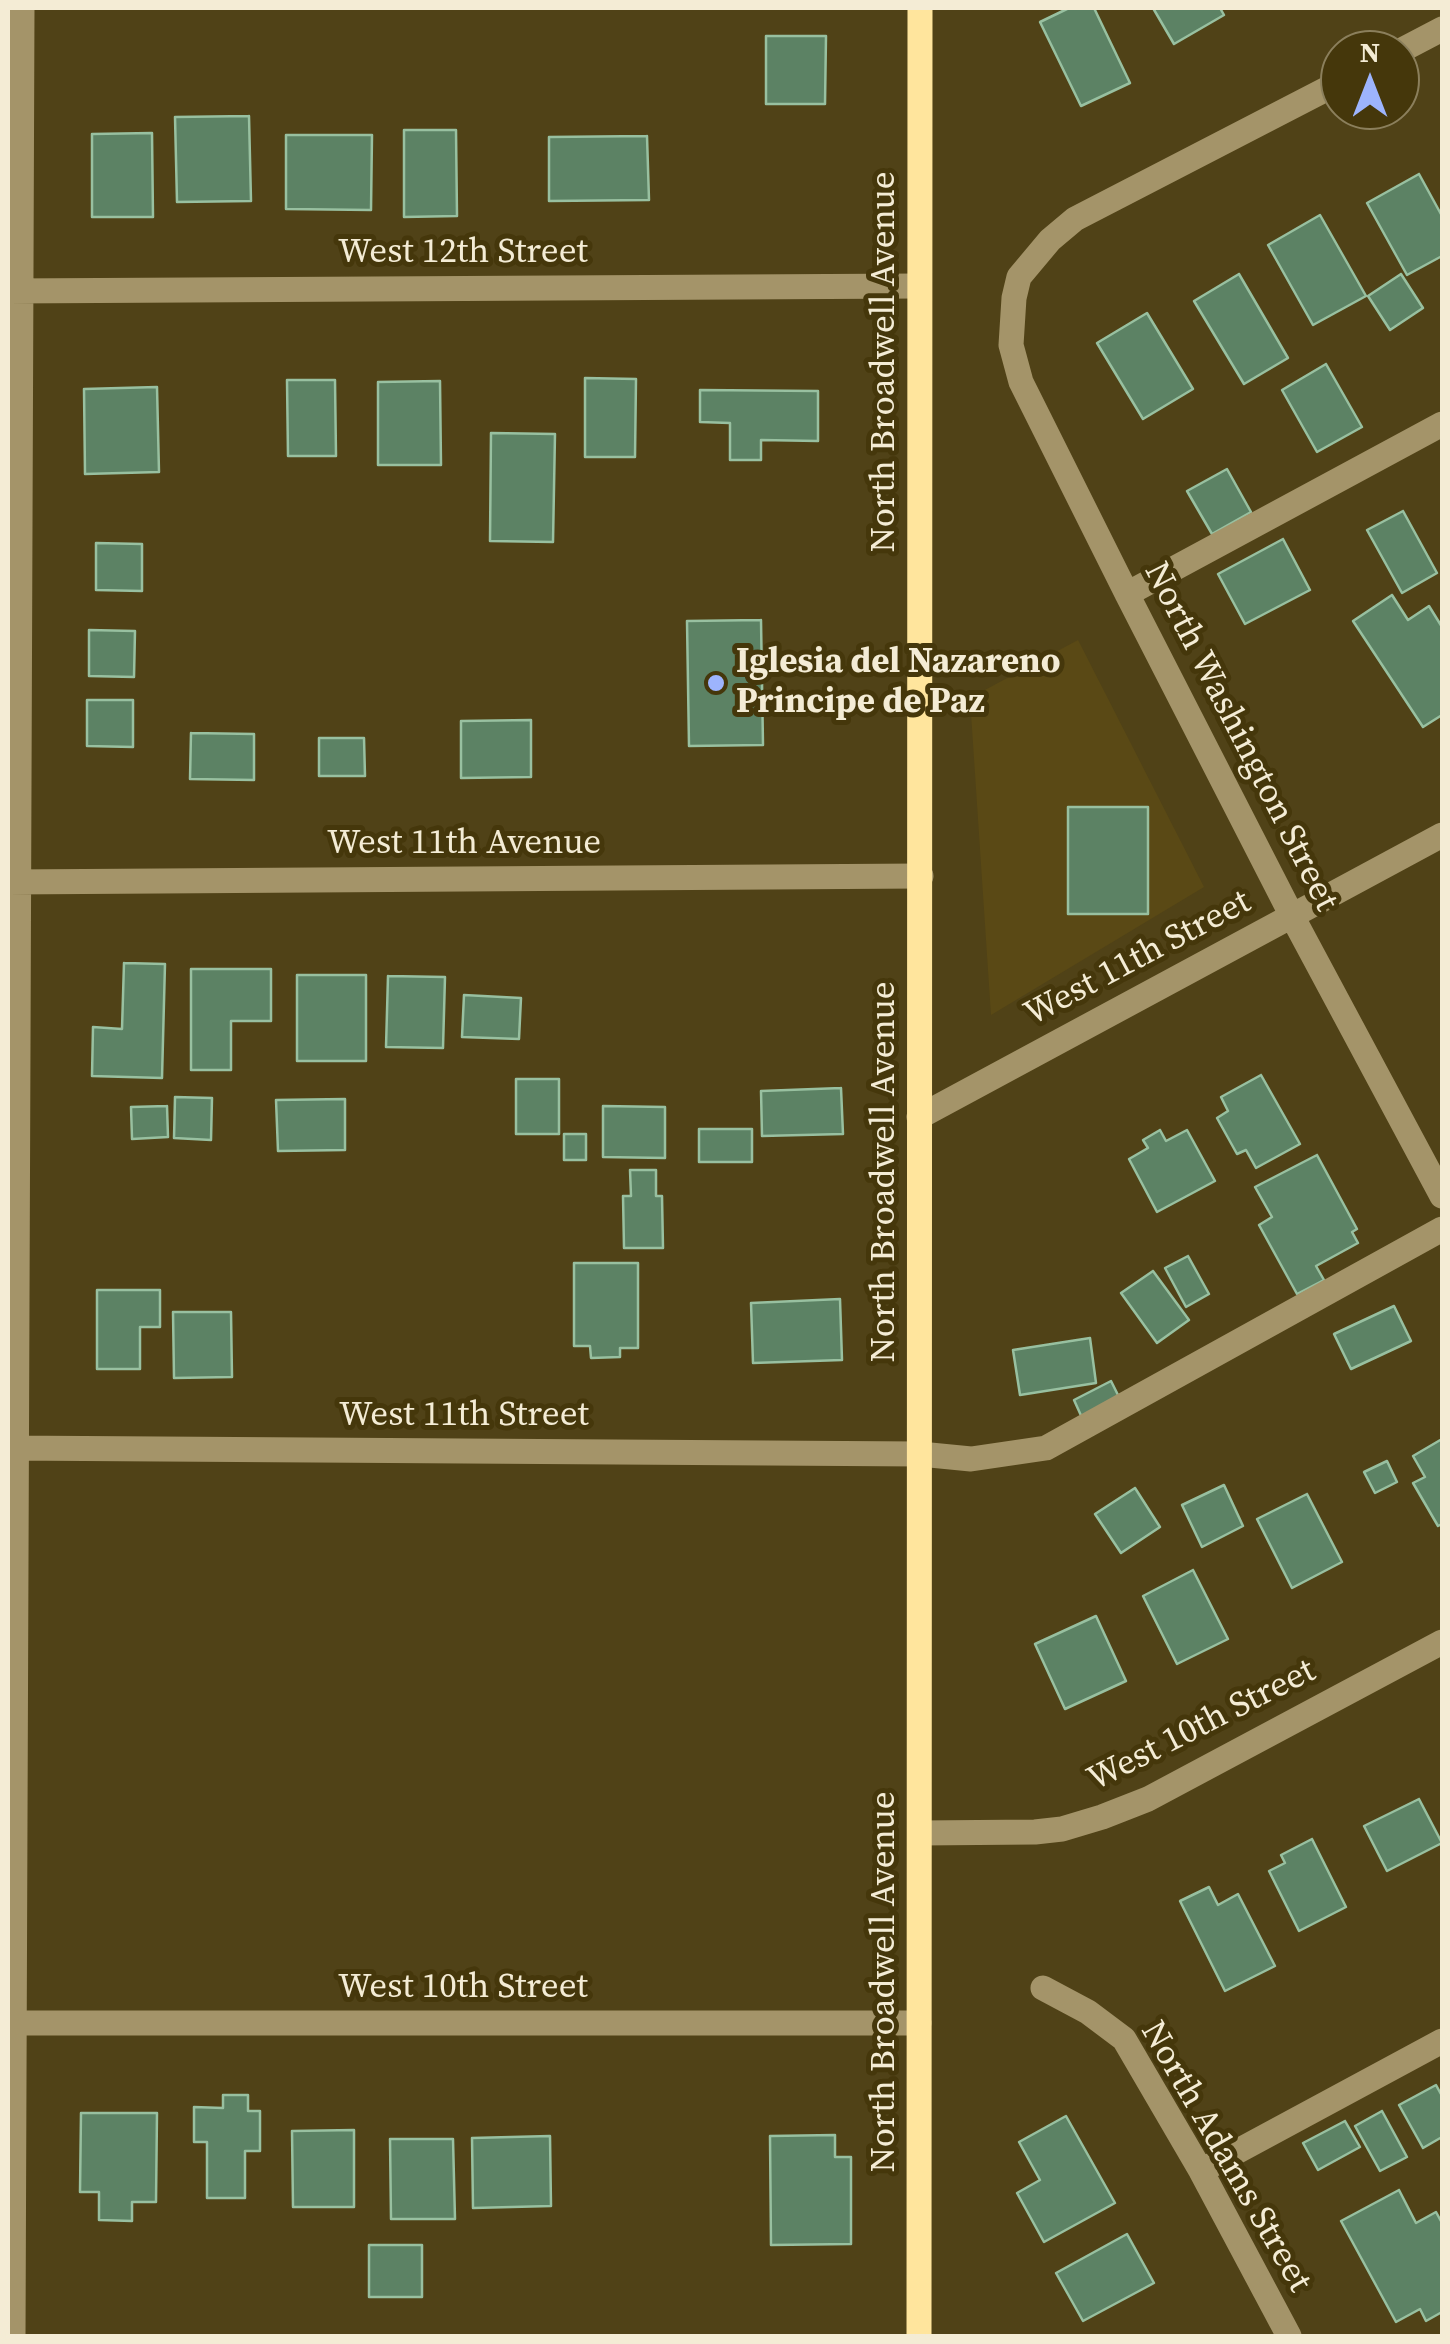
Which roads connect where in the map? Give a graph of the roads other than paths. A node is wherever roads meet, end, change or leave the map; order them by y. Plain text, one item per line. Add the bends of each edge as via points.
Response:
1 (22, 8) edge
2 (920, 8) edge
3 (1320, 92) edge
4 (920, 286) junction
5 (14, 291) edge
6 (1442, 424) edge
7 (1127, 594) junction
8 (1442, 835) edge
9 (920, 876) junction
10 (13, 882) edge
11 (1292, 916) junction
12 (919, 1117) junction
13 (1442, 1196) edge
14 (1442, 1229) edge
15 (12, 1448) edge
16 (920, 1454) junction
17 (1442, 1642) edge
18 (921, 1833) junction
19 (1043, 1988) dead end
20 (11, 2023) edge
21 (919, 2023) junction
22 (1442, 2041) edge
23 (1202, 2171) junction
24 (13, 2336) edge
25 (918, 2336) edge
26 (1289, 2336) edge

1 - 5 street
2 - 4 main road, North Broadwell Avenue
3 - 7 street, North Washington Street via 1075,219 1020,277 1011,345 1020,382
4 - 5 street, West 12th Street
4 - 9 main road, North Broadwell Avenue
5 - 10 street
6 - 7 street
7 - 11 street, North Washington Street
8 - 11 street, West 11th Street
9 - 10 street, West 11th Avenue
9 - 12 main road, North Broadwell Avenue
10 - 15 street
11 - 12 street, West 11th Street
11 - 13 street, North Washington Street
12 - 16 main road, North Broadwell Avenue
14 - 16 street, West 11th Street via 1046,1448 972,1459
15 - 16 street, West 11th Street
15 - 20 street
16 - 18 main road, North Broadwell Avenue
17 - 18 street, West 10th Street via 1102,1817 1035,1832
18 - 21 main road, North Broadwell Avenue
19 - 23 street, North Adams Street via 1124,2039
20 - 21 street, West 10th Street
20 - 24 street
21 - 25 main road, North Broadwell Avenue
22 - 23 street
23 - 26 street, North Adams Street

